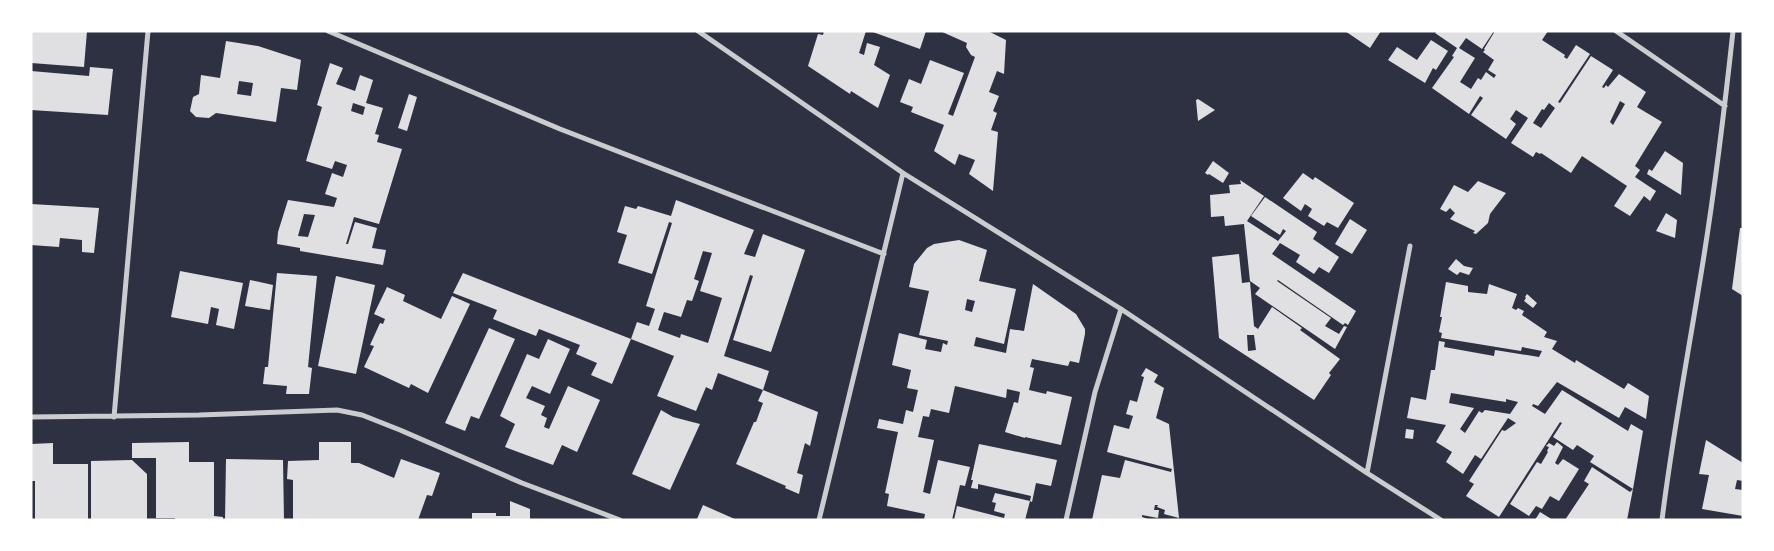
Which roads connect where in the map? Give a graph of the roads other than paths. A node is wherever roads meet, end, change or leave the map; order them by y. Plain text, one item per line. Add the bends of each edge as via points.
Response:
1 (148, 31) edge
2 (328, 31) edge
3 (698, 31) edge
4 (1616, 31) edge
5 (1732, 31) edge
6 (1725, 106) junction
7 (903, 173) junction
8 (1410, 246) dead end
9 (884, 254) junction
10 (1121, 309) junction
11 (31, 417) edge
12 (114, 417) junction
13 (1367, 473) junction
14 (620, 520) edge
15 (819, 520) edge
16 (1066, 520) edge
17 (1441, 520) edge
18 (1662, 520) edge

1 - 12 street
2 - 9 street via 560,129
3 - 7 street
4 - 6 street
5 - 6 street
6 - 18 street via 1700,279 1670,449
7 - 9 street
7 - 10 street
8 - 13 street
9 - 15 street
10 - 13 street
10 - 16 street via 1095,392
11 - 12 street
12 - 14 street via 337,410 362,415 522,483
13 - 17 street

